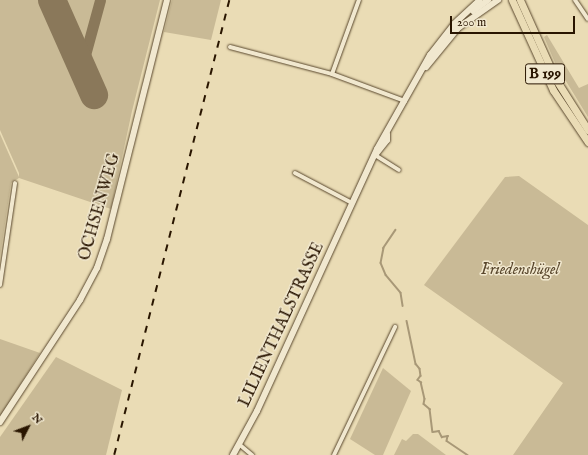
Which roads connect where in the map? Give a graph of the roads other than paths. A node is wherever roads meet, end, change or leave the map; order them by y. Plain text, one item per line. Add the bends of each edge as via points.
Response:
1 (167, 0) edge
2 (359, 0) edge
3 (480, 0) edge
4 (488, 0) edge
5 (498, 0) edge
6 (512, 0) edge
7 (520, 0) edge
8 (575, 0) edge
9 (588, 19) edge
10 (465, 22) junction
11 (230, 47) dead end
12 (423, 69) junction
13 (332, 74) junction
14 (405, 101) junction
15 (588, 130) edge
16 (588, 142) edge
17 (376, 155) junction
18 (399, 170) dead end
19 (295, 173) dead end
20 (15, 183) dead end
21 (352, 203) junction
22 (0, 285) edge
23 (395, 327) dead end
24 (0, 422) edge
25 (240, 445) junction
26 (233, 455) edge
27 (252, 455) edge
28 (334, 455) edge

1 - 24 street, OCHSENWEG via 107,239 97,268 80,300
2 - 13 street
3 - 12 street, LILIENTHALSTRASSE via 447,31
4 - 10 street, LILIENTHALSTRASSE
5 - 10 street, LILIENTHALSTRASSE
6 - 16 main road, B 199 via 553,90
7 - 15 main road, B 199 via 555,78
8 - 9 street
10 - 12 street, LILIENTHALSTRASSE
11 - 13 street
12 - 14 street, LILIENTHALSTRASSE
13 - 14 street
14 - 17 street, LILIENTHALSTRASSE via 387,134 388,140
17 - 18 street
17 - 21 street, LILIENTHALSTRASSE
19 - 21 street
20 - 22 street
21 - 25 street, LILIENTHALSTRASSE
23 - 28 street
25 - 26 street, LILIENTHALSTRASSE
25 - 27 street

